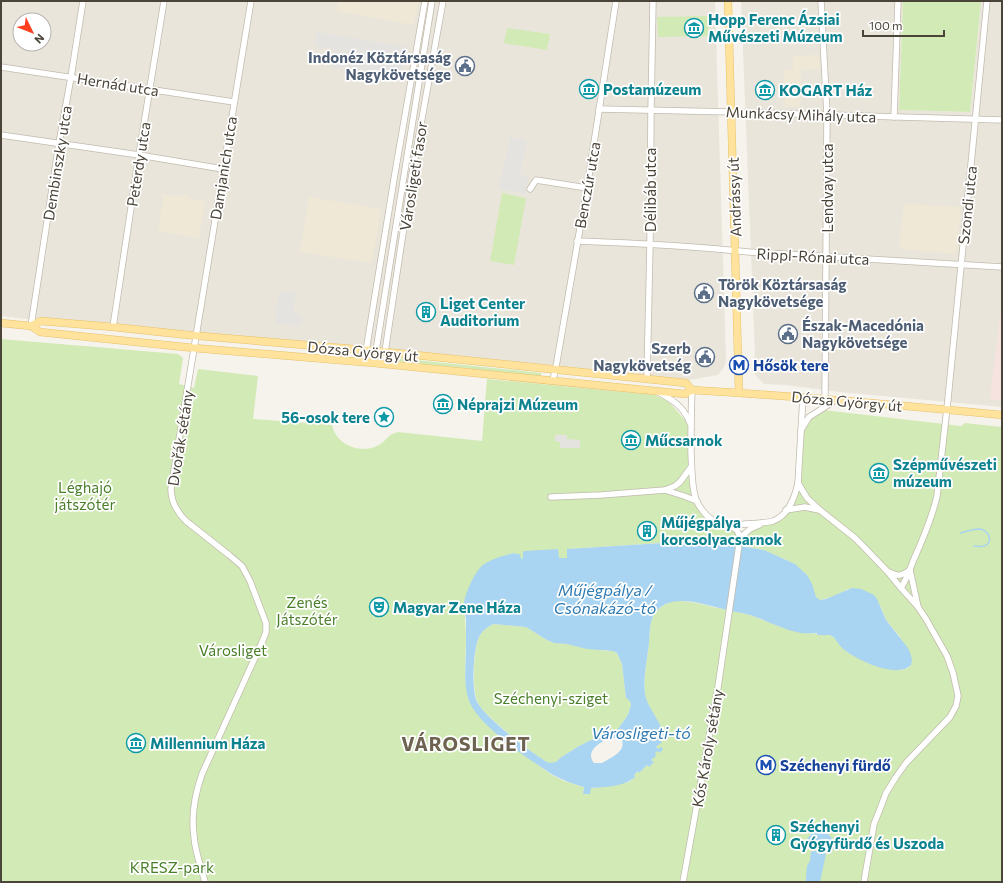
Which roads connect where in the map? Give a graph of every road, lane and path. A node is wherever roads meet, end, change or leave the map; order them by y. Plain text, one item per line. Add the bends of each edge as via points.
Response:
1 (83, 1) edge
2 (164, 1) edge
3 (251, 1) edge
4 (425, 1) edge
5 (432, 1) edge
6 (443, 1) edge
7 (616, 1) edge
8 (653, 1) edge
9 (728, 1) edge
10 (821, 1) edge
11 (898, 1) edge
12 (987, 1) edge
13 (1, 67) edge
14 (71, 77) junction
15 (150, 89) junction
16 (234, 102) junction
17 (599, 109) junction
18 (651, 110) junction
19 (732, 112) junction
20 (827, 115) junction
21 (894, 117) junction
22 (975, 119) junction
23 (1002, 120) edge
24 (1, 134) edge
25 (59, 143) junction
26 (139, 155) junction
27 (223, 169) junction
28 (587, 188) junction
29 (530, 190) dead end
30 (577, 241) junction
31 (650, 244) junction
32 (735, 250) junction
33 (827, 256) junction
34 (961, 264) junction
35 (1002, 267) edge
36 (1, 323) edge
37 (31, 326) junction
38 (113, 327) junction
39 (195, 336) junction
40 (194, 348) junction
41 (366, 351) junction
42 (376, 351) junction
43 (385, 352) junction
44 (374, 363) junction
45 (555, 369) junction
46 (647, 379) junction
47 (552, 380) junction
48 (692, 390) junction
49 (656, 391) junction
50 (739, 393) junction
51 (803, 397) junction
52 (825, 398) junction
53 (838, 399) junction
54 (946, 410) junction
55 (1002, 415) edge
56 (691, 428) junction
57 (801, 431) junction
58 (692, 466) junction
59 (798, 483) junction
60 (665, 490) junction
61 (551, 497) dead end
62 (697, 501) junction
63 (786, 510) junction
64 (821, 511) junction
65 (766, 522) junction
66 (727, 525) junction
67 (740, 540) junction
68 (910, 570) junction
69 (887, 571) junction
70 (901, 588) junction
71 (918, 607) junction
72 (205, 882) edge
73 (683, 882) edge
74 (864, 882) edge

1 - 14 street, Dembinszky utca
2 - 15 street, Peterdy utca
3 - 16 street, Damjanich utca
4 - 41 street, Városligeti fasor
5 - 42 street, Városligeti fasor
6 - 43 street, Városligeti fasor via 411,180
7 - 17 street, Benczúr utca
8 - 18 street, Délibáb utca
9 - 19 main road, Andrássy út
10 - 20 street, Lendvay utca
11 - 21 street
12 - 22 street, Szondi utca
13 - 14 street, Hernád utca
14 - 15 street, Hernád utca
14 - 25 street, Dembinszky utca
15 - 16 street, Hernád utca
15 - 26 street, Peterdy utca
16 - 27 street, Damjanich utca
17 - 18 street, Munkácsy Mihály utca
17 - 28 street, Benczúr utca
18 - 19 street, Munkácsy Mihály utca
18 - 31 street, Délibáb utca
19 - 20 street, Munkácsy Mihály utca
19 - 32 main road, Andrássy út
20 - 21 street, Munkácsy Mihály utca
20 - 33 street, Lendvay utca
21 - 22 street, Munkácsy Mihály utca
22 - 23 street, Munkácsy Mihály utca
22 - 34 street, Szondi utca
24 - 25 street
25 - 26 street
25 - 37 street, Dembinszky utca
26 - 27 street
26 - 38 street, Peterdy utca
27 - 39 street, Damjanich utca
28 - 29 street via 536,180
28 - 30 street, Benczúr utca
30 - 31 street, Rippl-Rónai utca
30 - 45 street, Benczúr utca
31 - 32 street, Rippl-Rónai utca
31 - 46 street, Délibáb utca
32 - 33 street, Rippl-Rónai utca
32 - 50 main road, Andrássy út
33 - 34 street, Rippl-Rónai utca
33 - 52 street, Lendvay utca
34 - 35 street, Rippl-Rónai utca
34 - 54 street, Szondi utca
36 - 37 main road, Dózsa György út
37 - 38 main road, Dózsa György út via 41,321
37 - 40 main road, Dózsa György út via 40,332
38 - 39 main road, Dózsa György út
39 - 40 street, Damjanich utca
39 - 41 main road, Dózsa György út
40 - 44 main road, Dózsa György út
40 - 72 street, Dvořák sétány via 171,489 172,499 186,521 242,566 263,613 266,627 263,640 207,761 196,793 194,836
41 - 42 main road, Dózsa György út
42 - 43 main road, Dózsa György út
42 - 44 street, Városligeti fasor
43 - 45 main road, Dózsa György út
44 - 47 main road, Dózsa György út
45 - 46 main road, Dózsa György út
45 - 47 street, Benczúr utca
46 - 48 main road, Dózsa György út via 686,383
47 - 49 main road, Dózsa György út
48 - 49 main road, Dózsa György út via 685,394
48 - 50 main road, Dózsa György út
48 - 56 street
49 - 56 street via 677,403 688,418
50 - 51 main road, Dózsa György út
51 - 52 main road, Dózsa György út
51 - 57 street
52 - 53 main road, Dózsa György út
53 - 54 main road, Dózsa György út
53 - 57 street via 809,417
54 - 55 main road, Dózsa György út
54 - 68 street, Szondi utca via 937,496
56 - 58 street
57 - 59 street
58 - 60 street via 680,482
58 - 62 street
59 - 63 street via 791,505
59 - 64 street via 807,498
60 - 61 street
60 - 62 street
62 - 66 street via 710,518
63 - 64 street via 805,507
63 - 65 street via 775,520
64 - 69 street via 855,538
65 - 66 street
65 - 67 street via 750,529
66 - 67 street via 740,534
67 - 73 street, Kós Károly sétány via 718,687
68 - 69 street via 899,576
68 - 70 street, Szondi utca
68 - 71 street
69 - 70 street
70 - 71 street
71 - 74 street via 950,662 958,696 950,717 906,763 886,793 874,824

